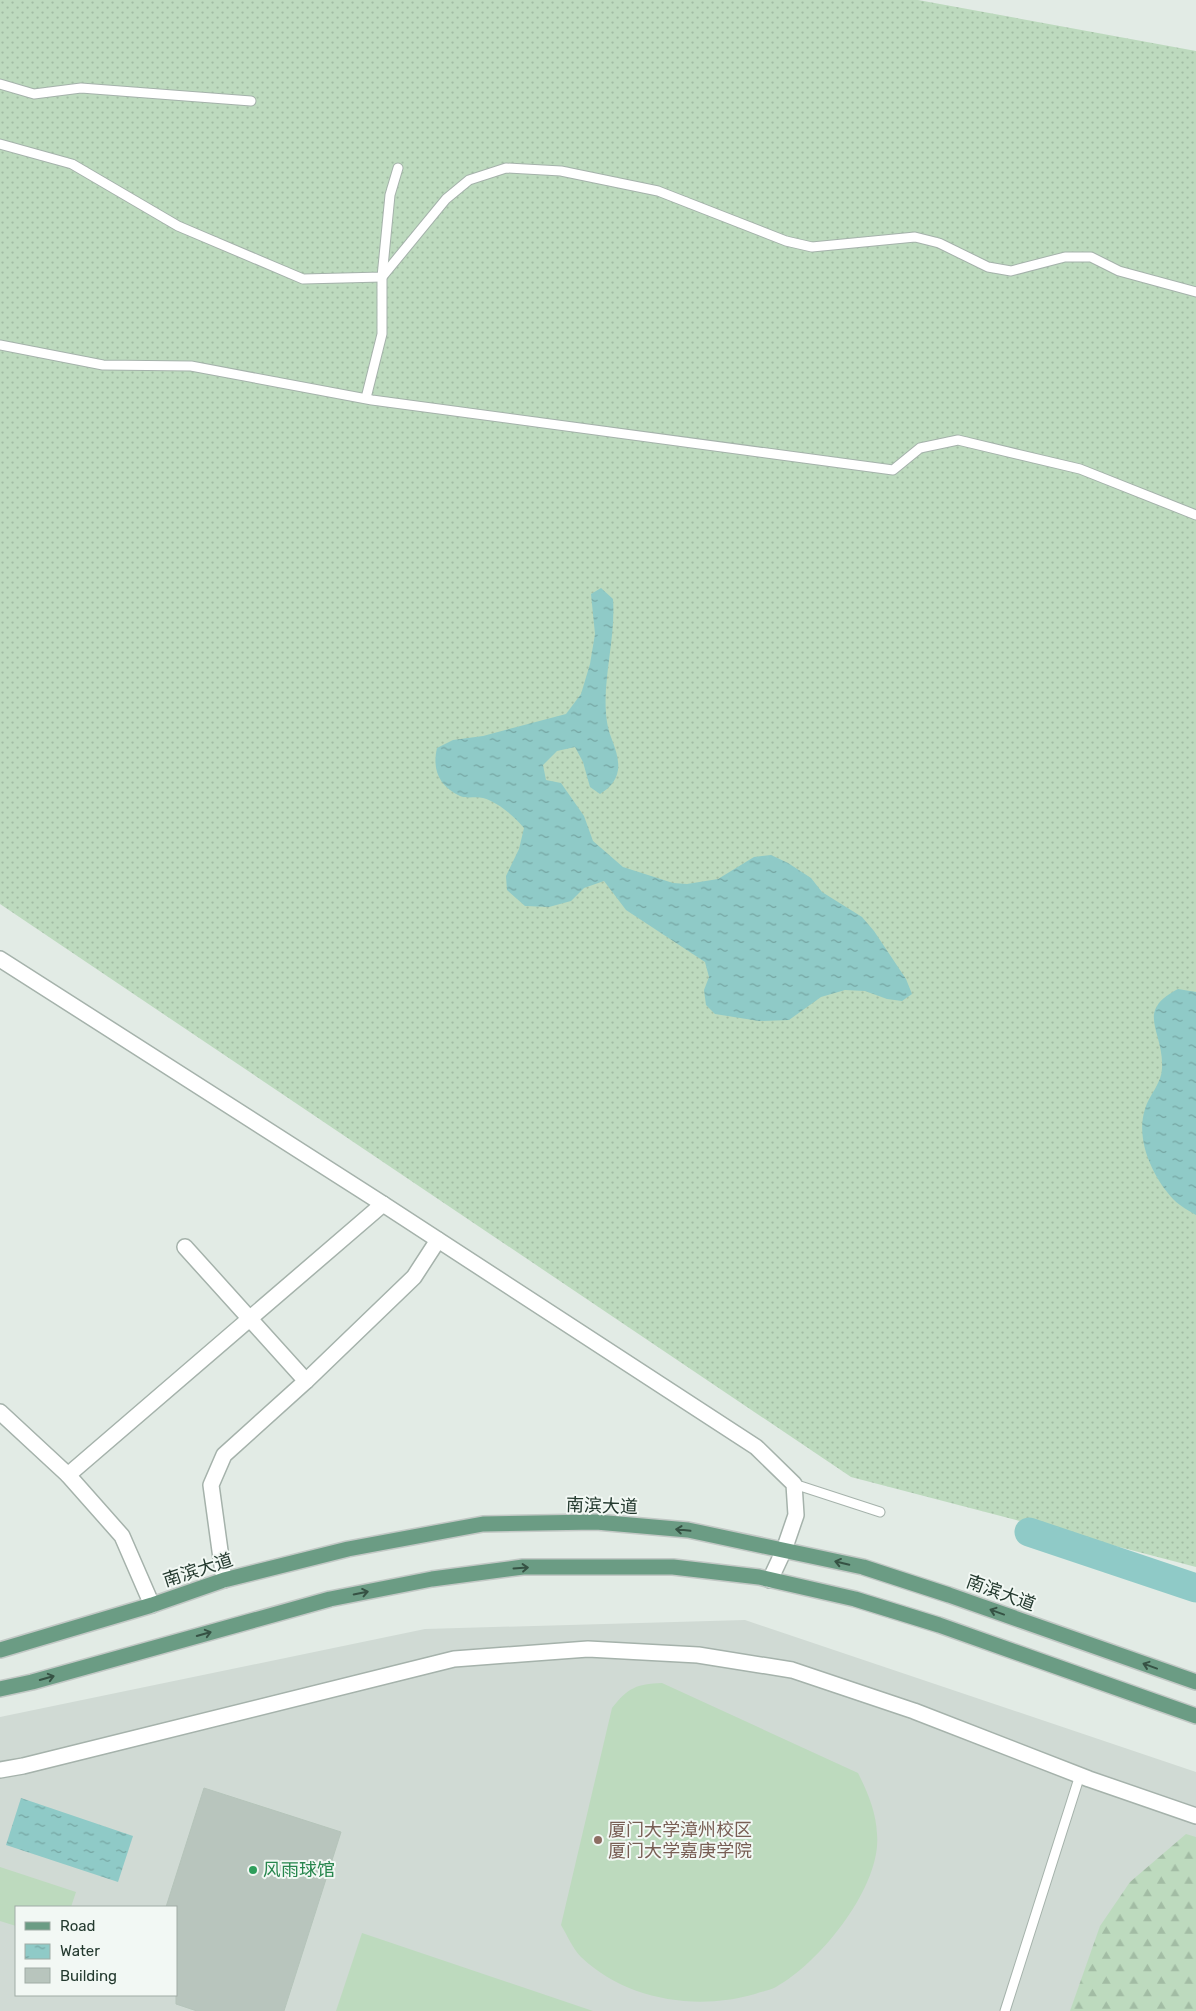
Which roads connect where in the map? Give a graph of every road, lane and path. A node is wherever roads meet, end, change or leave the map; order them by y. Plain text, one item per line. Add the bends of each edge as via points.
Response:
1 (0, 84) edge
2 (251, 101) dead end
3 (0, 144) edge
4 (398, 168) dead end
5 (382, 277) junction
6 (1196, 292) edge
7 (0, 345) edge
8 (366, 398) junction
9 (1196, 516) edge
10 (0, 960) edge
11 (383, 1204) junction
12 (438, 1240) junction
13 (185, 1247) dead end
14 (250, 1318) junction
15 (306, 1381) junction
16 (0, 1412) edge
17 (68, 1475) junction
18 (794, 1484) junction
19 (880, 1512) dead end
20 (784, 1550) junction
21 (224, 1580) junction
22 (770, 1580) junction
23 (152, 1605) junction
24 (0, 1650) edge
25 (1196, 1682) edge
26 (0, 1689) edge
27 (1196, 1716) edge
28 (0, 1770) edge
29 (1080, 1775) junction
30 (1196, 1816) edge
31 (1006, 2011) edge

1 - 2 lane via 34,94 80,88
3 - 5 lane via 72,164 178,226 303,279
4 - 5 lane via 390,195
5 - 6 lane via 446,199 469,180 506,168 561,171 658,191 786,241 812,247 916,237 939,243 988,267 1011,271 1066,257 1091,257 1119,271
5 - 8 lane via 382,334
7 - 8 lane via 102,365 191,366
8 - 9 lane via 894,470 920,448 958,440 1080,468
10 - 11 street
11 - 12 street
11 - 14 street
12 - 15 street via 414,1277
12 - 18 street via 756,1447
13 - 14 street
14 - 15 street
14 - 17 street
15 - 21 street via 224,1455 214,1477 211,1485
16 - 17 street
17 - 23 street via 122,1536
18 - 19 lane
18 - 20 street via 796,1515
20 -> 21 main road, 南滨大道 via 688,1530 596,1522 483,1524 348,1549
20 - 22 street
25 -> 20 main road, 南滨大道 via 863,1567
21 - 23 main road, 南滨大道
26 -> 22 main road via 330,1599 432,1579 523,1567 605,1567 672,1568
22 - 27 main road via 854,1599 920,1619
23 - 24 main road, 南滨大道
28 - 29 street via 454,1659 588,1649 698,1655 792,1670 914,1711
29 - 30 street
29 - 31 lane

